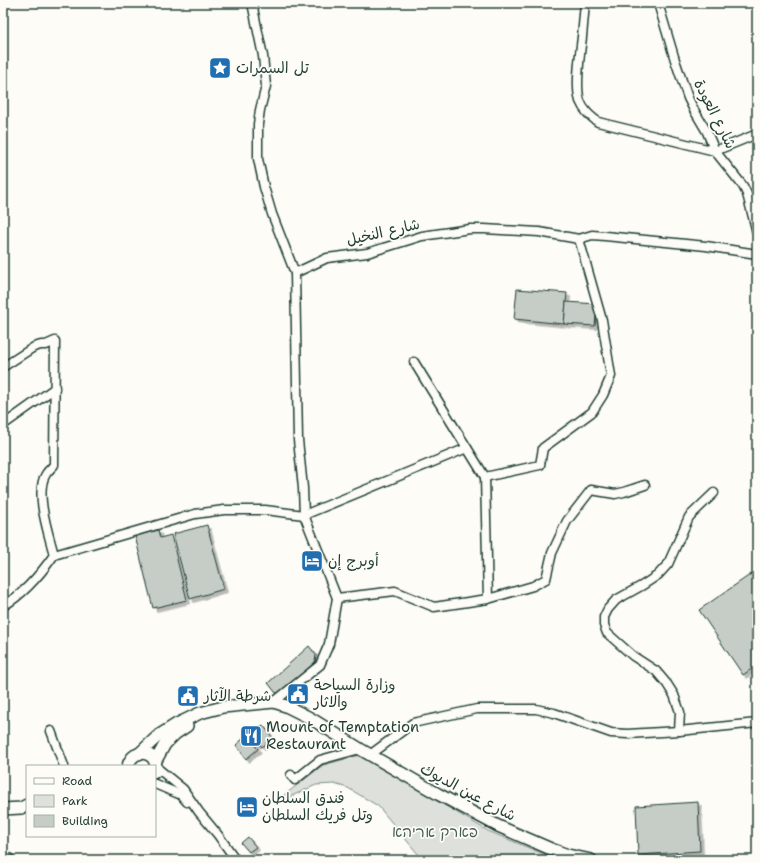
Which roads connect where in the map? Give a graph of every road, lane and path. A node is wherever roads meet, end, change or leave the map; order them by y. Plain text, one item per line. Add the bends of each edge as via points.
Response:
1 (252, 3) edge
2 (585, 3) edge
3 (658, 3) edge
4 (757, 134) edge
5 (715, 151) junction
6 (757, 233) edge
7 (579, 239) junction
8 (757, 254) edge
9 (295, 273) junction
10 (414, 362) dead end
11 (3, 367) edge
12 (55, 388) junction
13 (3, 425) edge
14 (467, 448) junction
15 (485, 477) junction
16 (645, 485) dead end
17 (714, 493) dead end
18 (304, 515) junction
19 (54, 555) junction
20 (337, 598) junction
21 (488, 599) junction
22 (3, 606) edge
23 (274, 702) junction
24 (223, 707) junction
25 (757, 723) edge
26 (51, 731) dead end
27 (679, 731) junction
28 (360, 749) junction
29 (140, 753) junction
30 (370, 755) junction
31 (126, 764) edge
32 (64, 765) edge
33 (155, 765) edge
34 (156, 767) edge
35 (291, 775) dead end
36 (156, 784) edge
37 (26, 805) edge
38 (3, 809) edge
39 (199, 812) junction
40 (236, 860) edge
41 (591, 860) edge

1 - 9 street via 263,56 266,86 258,124 258,159 272,214
2 - 5 street via 578,94 589,116 598,122
3 - 5 street, شارع العودة via 688,98
4 - 5 street
5 - 6 street, شارع العودة via 743,186
7 - 8 street, شارع النخيل via 592,235 605,236
7 - 9 street, شارع النخيل via 539,232 470,229 422,236 366,253 327,258
7 - 15 street via 602,320 611,376 592,412 543,448 540,465
9 - 18 street via 298,440
10 - 14 street
11 - 12 street via 34,347 55,341
12 - 13 street
12 - 19 street via 54,465 45,475 42,487 42,500
14 - 15 street
14 - 18 street
15 - 21 street
16 - 21 street via 615,494 591,490 567,521 552,553 546,579 533,586
17 - 27 street via 689,517 668,564 648,582 616,600 604,617 607,633 633,656 656,671 667,684 680,712
18 - 19 street via 265,510 224,510 195,514
18 - 20 street
19 - 22 street via 29,585
20 - 21 street via 395,591 434,607
20 - 23 street via 329,644 320,665
23 - 24 main road
23 - 28 main road, شارع عين الديوك via 310,718
24 - 29 main road via 200,713 177,724 158,736
24 - 34 main road via 175,734 165,744
25 - 27 street
26 - 32 street
27 - 30 street via 611,733 536,709 477,709 413,723
28 - 30 main road, شارع عين الديوك
28 - 35 street via 320,760 295,780
29 - 31 main road
29 - 33 main road via 150,755
30 - 41 main road, شارع عين الديوك via 511,833 568,855
34 - 39 street via 183,789
36 - 39 street via 180,795
37 - 38 main road
39 - 40 street

